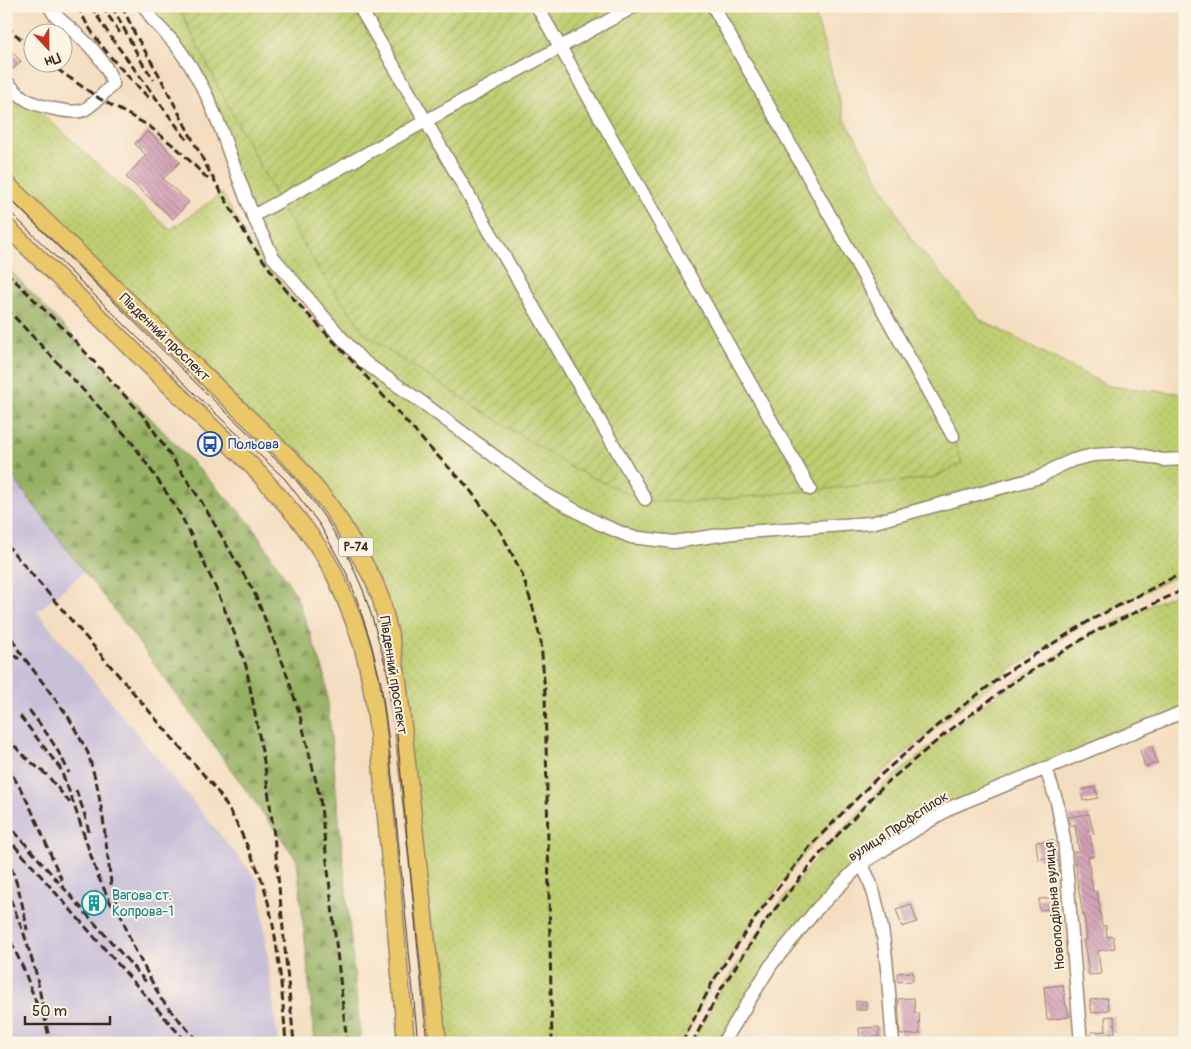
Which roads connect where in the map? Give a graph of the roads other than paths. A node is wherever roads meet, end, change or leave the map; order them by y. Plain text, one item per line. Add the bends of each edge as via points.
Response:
1 (49, 6) edge
2 (144, 6) edge
3 (359, 6) edge
4 (537, 6) edge
5 (635, 6) edge
6 (713, 6) edge
7 (560, 47) junction
8 (6, 81) edge
9 (426, 121) junction
10 (6, 183) edge
11 (253, 216) junction
12 (6, 226) edge
13 (953, 436) dead end
14 (1185, 459) edge
15 (810, 489) dead end
16 (645, 499) dead end
17 (1185, 712) edge
18 (1046, 769) junction
19 (861, 864) junction
20 (406, 1043) edge
21 (438, 1043) edge
22 (723, 1043) edge
23 (893, 1043) edge
24 (1082, 1043) edge

1 - 8 street via 97,53 113,84 100,99 82,111 65,111 25,99
2 - 11 street via 176,45 206,94
3 - 9 street
4 - 7 street
5 - 7 street
6 - 13 street
7 - 9 street
7 - 15 street
9 - 11 street
9 - 16 street
10 - 21 main road, Південний проспект / Р-74 via 296,464 342,524 374,581 391,639 398,680
11 - 14 street via 273,257 366,363 544,493 630,537 674,542 733,533 871,523 1040,477 1073,460 1093,455 1132,453 1163,460
12 - 20 main road, Південний проспект / Р-74 via 253,467 310,535 337,582 357,629 376,715
17 - 18 street, вулиця Профспілок
18 - 19 street, вулиця Профспілок via 952,807
18 - 24 street, Новоподільна вулиця via 1057,802 1064,840
19 - 22 street, вулиця Профспілок via 817,909 771,965
19 - 23 street via 871,883 884,941

